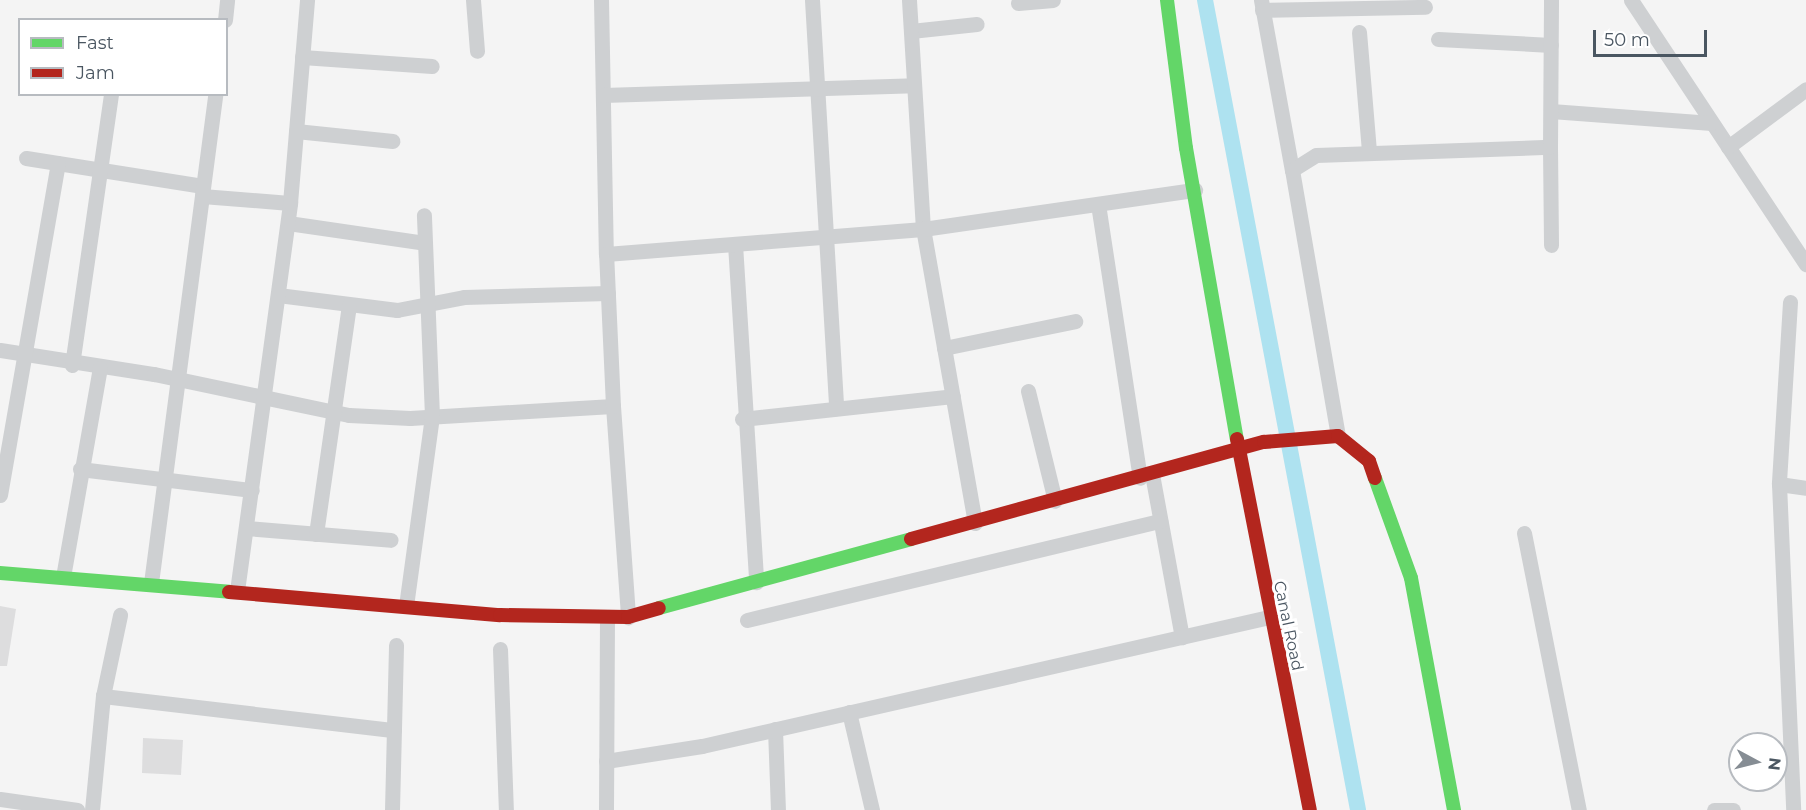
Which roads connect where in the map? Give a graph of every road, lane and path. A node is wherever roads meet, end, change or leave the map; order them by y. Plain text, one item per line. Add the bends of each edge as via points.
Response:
1 (227, 0) edge
2 (307, 0) edge
3 (473, 0) edge
4 (601, 0) edge
5 (812, 0) edge
6 (909, 0) edge
7 (1053, 0) edge
8 (1167, 0) edge
9 (1551, 0) edge
10 (1631, 0) edge
11 (1018, 3) dead end
12 (1262, 5) edge
13 (1425, 7) dead end
14 (225, 18) edge
15 (977, 24) dead end
16 (911, 31) junction
17 (1359, 32) dead end
18 (1438, 39) dead end
19 (1551, 45) junction
20 (477, 51) dead end
21 (302, 57) junction
22 (432, 66) dead end
23 (915, 85) junction
24 (816, 86) junction
25 (1806, 89) edge
26 (603, 95) junction
27 (111, 96) edge
28 (215, 96) edge
29 (1551, 111) junction
30 (1712, 123) junction
31 (296, 131) junction
32 (392, 141) dead end
33 (1550, 147) junction
34 (1728, 147) junction
35 (1369, 151) junction
36 (26, 158) dead end
37 (58, 163) junction
38 (102, 170) junction
39 (1292, 170) junction
40 (1195, 190) junction
41 (203, 191) junction
42 (290, 203) junction
43 (1098, 204) junction
44 (424, 215) dead end
45 (288, 223) junction
46 (923, 229) junction
47 (824, 237) junction
48 (425, 243) junction
49 (735, 244) junction
50 (1551, 245) dead end
51 (606, 254) junction
52 (1806, 264) edge
53 (608, 293) junction
54 (278, 295) junction
55 (1790, 302) dead end
56 (349, 305) junction
57 (426, 305) junction
58 (1075, 321) dead end
59 (944, 348) junction
60 (0, 350) edge
61 (25, 352) junction
62 (72, 365) junction
63 (100, 368) junction
64 (178, 383) junction
65 (1028, 391) dead end
66 (952, 396) junction
67 (265, 398) junction
68 (612, 406) junction
69 (836, 408) junction
70 (333, 412) junction
71 (432, 416) junction
72 (742, 419) junction
73 (1338, 436) junction
74 (1239, 449) junction
75 (80, 469) junction
76 (1146, 476) junction
77 (165, 482) junction
78 (1779, 484) junction
79 (1806, 488) edge
80 (252, 490) junction
81 (0, 495) edge
82 (1055, 501) junction
83 (1160, 521) junction
84 (975, 523) junction
85 (246, 528) junction
86 (1524, 533) dead end
87 (316, 534) junction
88 (391, 540) dead end
89 (0, 573) edge
90 (63, 577) junction
91 (756, 582) junction
92 (151, 583) junction
93 (237, 591) junction
94 (406, 606) junction
95 (120, 615) dead end
96 (607, 617) junction
97 (628, 617) junction
98 (1269, 617) junction
99 (747, 620) dead end
100 (1182, 636) junction
101 (396, 645) dead end
102 (500, 649) dead end
103 (103, 696) junction
104 (849, 712) junction
105 (775, 729) junction
106 (394, 730) junction
107 (606, 761) junction
108 (0, 799) edge
109 (77, 810) edge
110 (92, 810) edge
111 (392, 810) edge
112 (506, 810) edge
113 (606, 810) edge
114 (778, 810) edge
115 (872, 810) edge
116 (1310, 810) edge
117 (1454, 810) edge
118 (1579, 810) edge
119 (1713, 810) edge
120 (1733, 810) edge
121 (1793, 810) edge

1 - 14 street
2 - 21 street
3 - 20 street
4 - 26 street
5 - 24 street
6 - 16 street
7 - 11 street
8 - 40 street, Canal Road
9 - 19 street
10 - 30 street
12 - 13 street
12 - 39 street
15 - 16 street
16 - 23 street
17 - 35 street
18 - 19 street
19 - 29 street
21 - 22 street
21 - 31 street
23 - 24 street
23 - 46 street
24 - 26 street
24 - 47 street
25 - 34 street
26 - 51 street
27 - 38 street
28 - 41 street
29 - 30 street
29 - 33 street
30 - 34 street
31 - 32 street
31 - 42 street
33 - 35 street
33 - 50 street
34 - 52 street
35 - 39 street via 1316,155
36 - 37 street
37 - 38 street
37 - 61 street
38 - 41 street
38 - 62 street
39 - 73 street
40 - 43 street
40 - 74 street, Canal Road
41 - 42 street
41 - 64 street
42 - 45 street
43 - 46 street
43 - 76 street
44 - 48 street
45 - 48 street
45 - 54 street
46 - 47 street
46 - 59 street
47 - 49 street
47 - 69 street
48 - 57 street
49 - 51 street
49 - 72 street
51 - 53 street
53 - 57 street via 464,297
53 - 68 street
54 - 56 street
54 - 67 street
55 - 78 street
56 - 57 street via 397,310
56 - 70 street
57 - 71 street
58 - 59 street
59 - 66 street
60 - 61 street
61 - 62 street
61 - 81 street
62 - 63 street
63 - 64 street
63 - 75 street
64 - 67 street
64 - 77 street
65 - 82 street
66 - 69 street
66 - 84 street
67 - 70 street
67 - 80 street
68 - 71 street
68 - 97 street
69 - 72 street
70 - 71 street
70 - 87 street
71 - 94 street
72 - 91 street
73 - 74 street via 1314,435
73 - 117 street via 1369,461 1411,578
74 - 76 street
74 - 98 street, Canal Road
75 - 77 street
75 - 90 street
76 - 82 street
76 - 83 street
77 - 80 street
77 - 92 street
78 - 79 street
78 - 121 street
80 - 85 street
82 - 84 street
83 - 99 street
83 - 100 street
84 - 91 street
85 - 87 street
85 - 93 street
86 - 118 street
87 - 88 street
89 - 90 street
90 - 92 street
91 - 97 street
92 - 93 street
93 - 94 street
94 - 96 street
95 - 103 street
96 - 97 street
96 - 107 street
98 - 100 street
98 - 116 street, Canal Road
100 - 104 street
101 - 106 street
102 - 112 street
103 - 106 street
103 - 110 street
104 - 105 street
104 - 115 street
105 - 107 street
105 - 114 street
106 - 111 street
107 - 113 street
108 - 109 street
119 - 120 street

